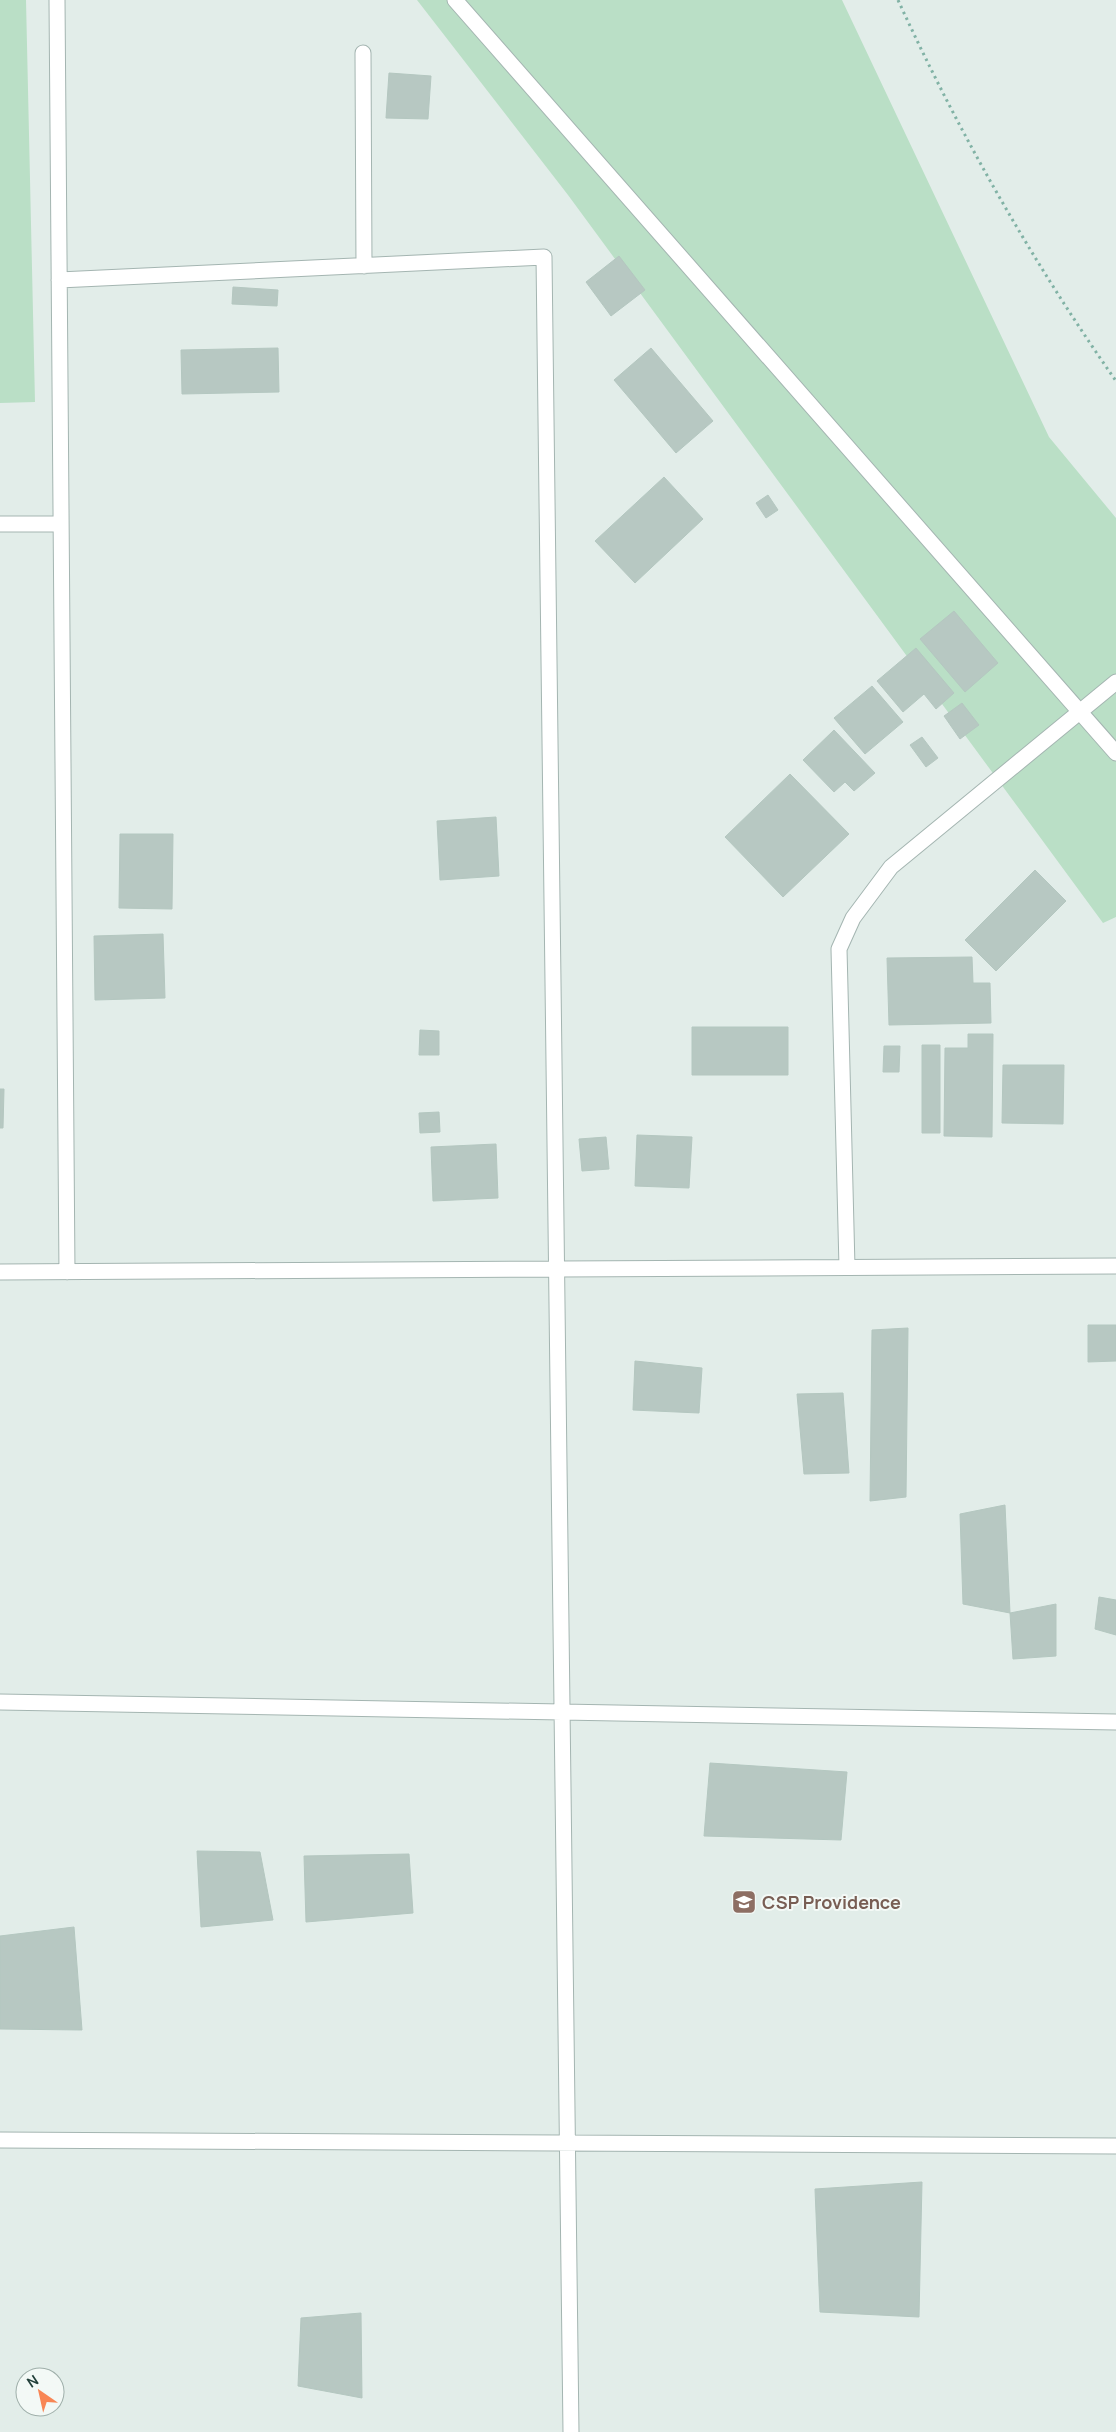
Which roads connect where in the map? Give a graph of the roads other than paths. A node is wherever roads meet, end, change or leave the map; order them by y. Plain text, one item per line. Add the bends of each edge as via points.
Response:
1 (57, 0) edge
2 (455, 0) edge
3 (363, 54) dead end
4 (364, 266) junction
5 (59, 280) junction
6 (0, 524) edge
7 (61, 524) junction
8 (1116, 682) edge
9 (1081, 713) junction
10 (1116, 753) edge
11 (1116, 1266) edge
12 (847, 1267) junction
13 (556, 1269) junction
14 (0, 1272) edge
15 (67, 1272) junction
16 (0, 1702) edge
17 (561, 1712) junction
18 (1116, 1722) edge
19 (0, 2140) edge
20 (567, 2143) junction
21 (1116, 2146) edge
22 (571, 2432) edge

1 - 5 street
2 - 9 street
3 - 4 street
4 - 5 street
4 - 13 street via 544,257
5 - 7 street
6 - 7 street
7 - 15 street
8 - 9 street
9 - 10 street
9 - 12 street via 891,867 853,918 839,949
11 - 12 street
12 - 13 street
13 - 15 street
13 - 17 street
14 - 15 street
16 - 17 street
17 - 18 street
17 - 20 street
19 - 20 street
20 - 21 street
20 - 22 street

